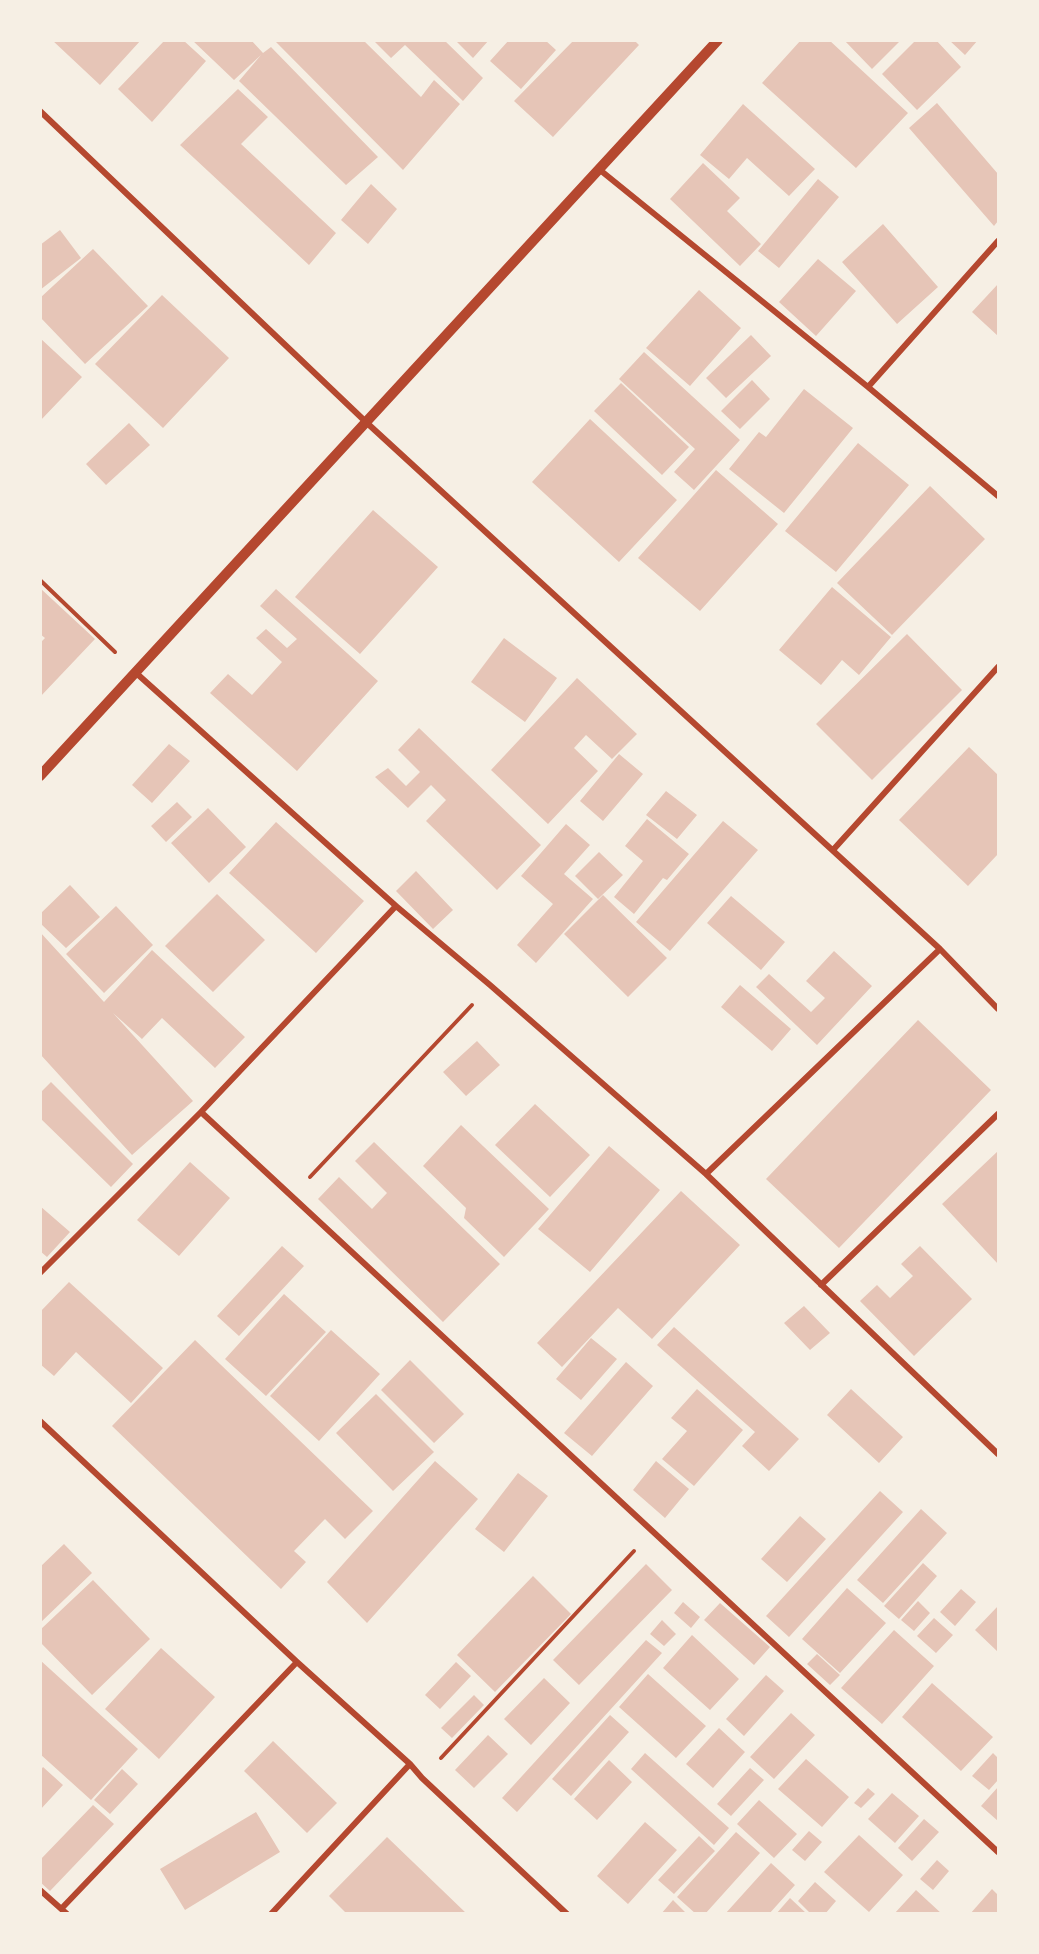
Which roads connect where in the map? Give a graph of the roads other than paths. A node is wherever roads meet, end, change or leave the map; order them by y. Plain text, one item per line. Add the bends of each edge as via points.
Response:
1 (718, 40) edge
2 (40, 111) edge
3 (600, 170) junction
4 (999, 241) edge
5 (868, 387) junction
6 (367, 423) junction
7 (999, 496) edge
8 (999, 667) edge
9 (135, 672) junction
10 (40, 776) edge
11 (833, 850) junction
12 (396, 906) junction
13 (940, 949) junction
14 (999, 1009) edge
15 (201, 1112) junction
16 (999, 1114) edge
17 (706, 1174) junction
18 (40, 1273) edge
19 (821, 1285) junction
20 (40, 1421) edge
21 (999, 1454) edge
22 (297, 1662) junction
23 (410, 1764) junction
24 (999, 1852) edge
25 (40, 1890) edge
26 (62, 1908) junction
27 (67, 1914) edge
28 (271, 1914) edge
29 (567, 1914) edge

1 - 3 street
2 - 6 street
3 - 5 street
3 - 6 street
4 - 5 street
5 - 7 street
6 - 9 street
6 - 11 street
8 - 11 street
9 - 10 street
9 - 12 street
11 - 13 street
12 - 15 street
12 - 17 street
13 - 14 street
13 - 17 street
15 - 18 street
15 - 24 street
16 - 19 street
17 - 19 street
19 - 21 street
20 - 22 street
22 - 23 street
22 - 26 street
23 - 28 street
23 - 29 street
25 - 26 street
26 - 27 street

